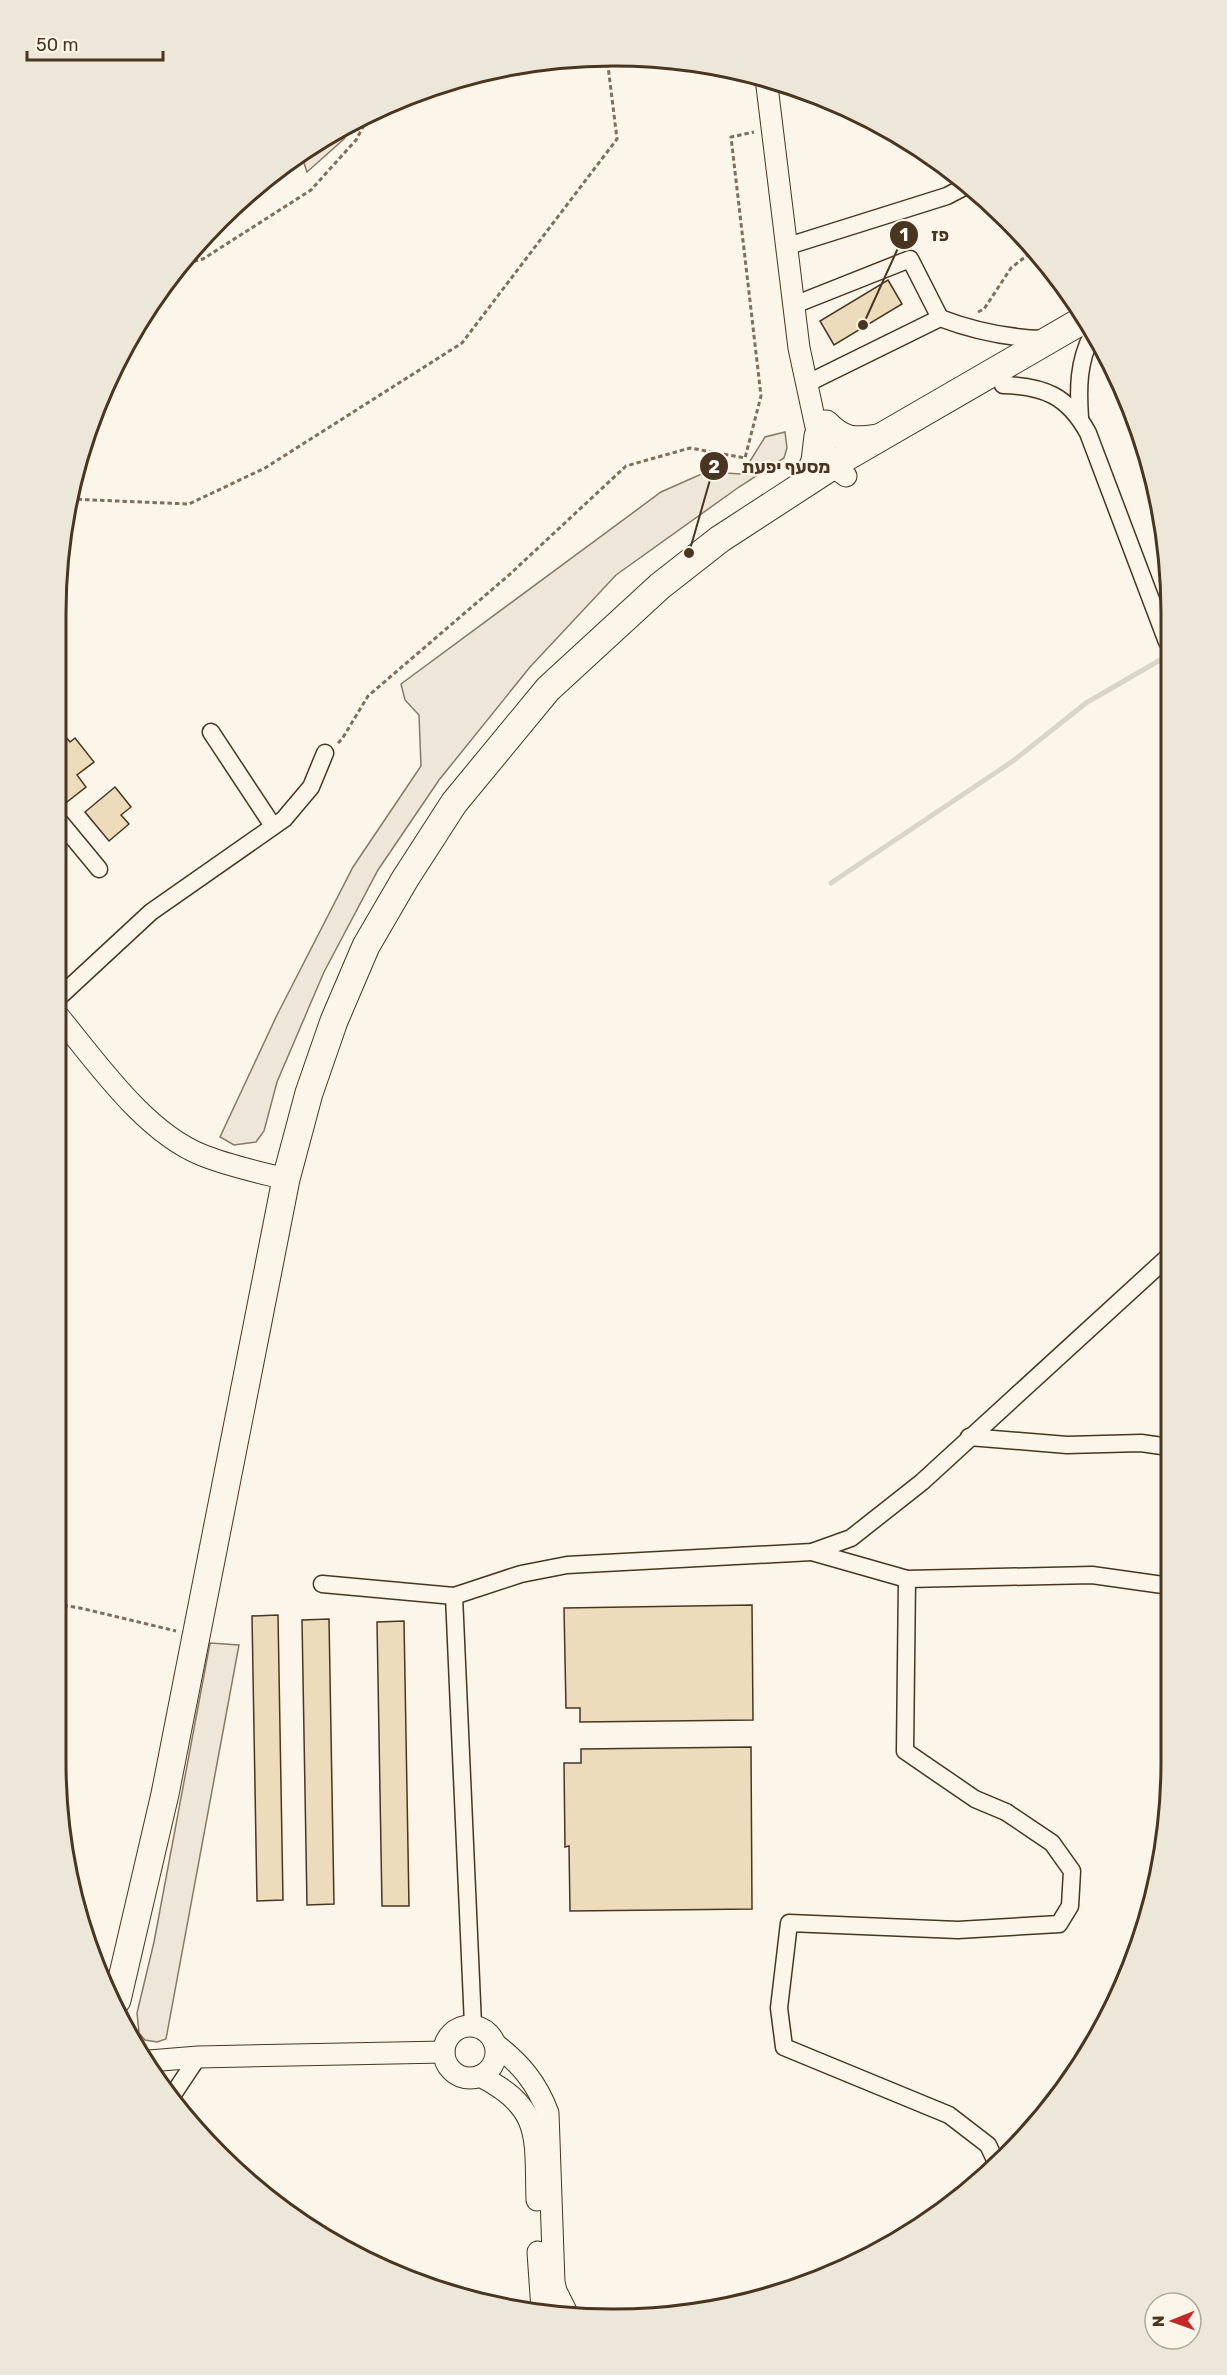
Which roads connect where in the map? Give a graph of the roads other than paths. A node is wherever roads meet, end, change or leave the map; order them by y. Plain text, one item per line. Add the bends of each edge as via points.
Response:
1 (767, 89) edge
2 (959, 190) edge
3 (788, 246) junction
4 (794, 305) junction
5 (947, 320) junction
6 (1078, 323) edge
7 (1087, 338) edge
8 (1048, 340) junction
9 (1089, 341) edge
10 (808, 384) junction
11 (1003, 385) junction
12 (1080, 418) junction
13 (822, 430) junction
14 (878, 438) junction
15 (841, 467) junction
16 (806, 482) junction
17 (1161, 626) edge
18 (603, 639) junction
19 (211, 732) dead end
20 (325, 753) road end
21 (273, 826) junction
22 (66, 829) edge
23 (99, 869) dead end
24 (66, 991) edge
25 (66, 1024) edge
26 (286, 1179) junction
27 (1161, 1263) edge
28 (969, 1437) junction
29 (1161, 1446) edge
30 (812, 1552) junction
31 (907, 1579) junction
32 (322, 1584) dead end
33 (1161, 1585) edge
34 (454, 1596) junction
35 (118, 1995) edge
36 (473, 2025) junction
37 (495, 2044) junction
38 (444, 2052) junction
39 (198, 2057) junction
40 (155, 2061) edge
41 (480, 2076) junction
42 (176, 2090) edge
43 (993, 2156) edge
44 (541, 2304) edge
45 (564, 2306) edge

1 - 3 street
2 - 3 street
3 - 4 street
4 - 5 street via 910,259
4 - 10 street
5 - 8 street via 989,334
5 - 10 street
6 - 8 highway
7 - 11 highway
8 - 14 highway
9 - 12 street via 1078,388
10 - 13 street
11 - 12 street via 1047,391
11 - 15 highway
12 - 17 street
13 - 14 highway via 852,440
13 - 15 street
13 - 16 highway
14 - 15 highway
15 - 16 highway
15 - 18 highway
16 - 18 highway via 688,563
18 - 26 highway via 548,689 454,803 371,936 334,1021
19 - 21 street
20 - 21 street via 304,797
21 - 24 street via 151,912
22 - 23 street
25 - 26 street via 161,1131 202,1155
26 - 35 highway via 165,1794
27 - 28 street
28 - 29 street via 1067,1445
28 - 30 street via 876,1521 851,1538
30 - 31 street
30 - 34 street via 567,1565 521,1574
31 - 33 street via 1092,1575
31 - 43 street via 905,1751 975,1799 1006,1812 1052,1843 1072,1871 1070,1906 1059,1924 958,1930 789,1923 779,2008 784,2047 950,2115 988,2145
32 - 34 street
34 - 36 street
36 - 37 street via 489,2033
36 - 38 street via 456,2029 445,2043
37 - 41 street via 493,2065
37 - 45 street via 525,2070 543,2097 548,2114 554,2282
38 - 39 street
38 - 41 street via 449,2068 456,2073 463,2077
39 - 40 street
39 - 42 street
41 - 44 street via 515,2098 532,2126

